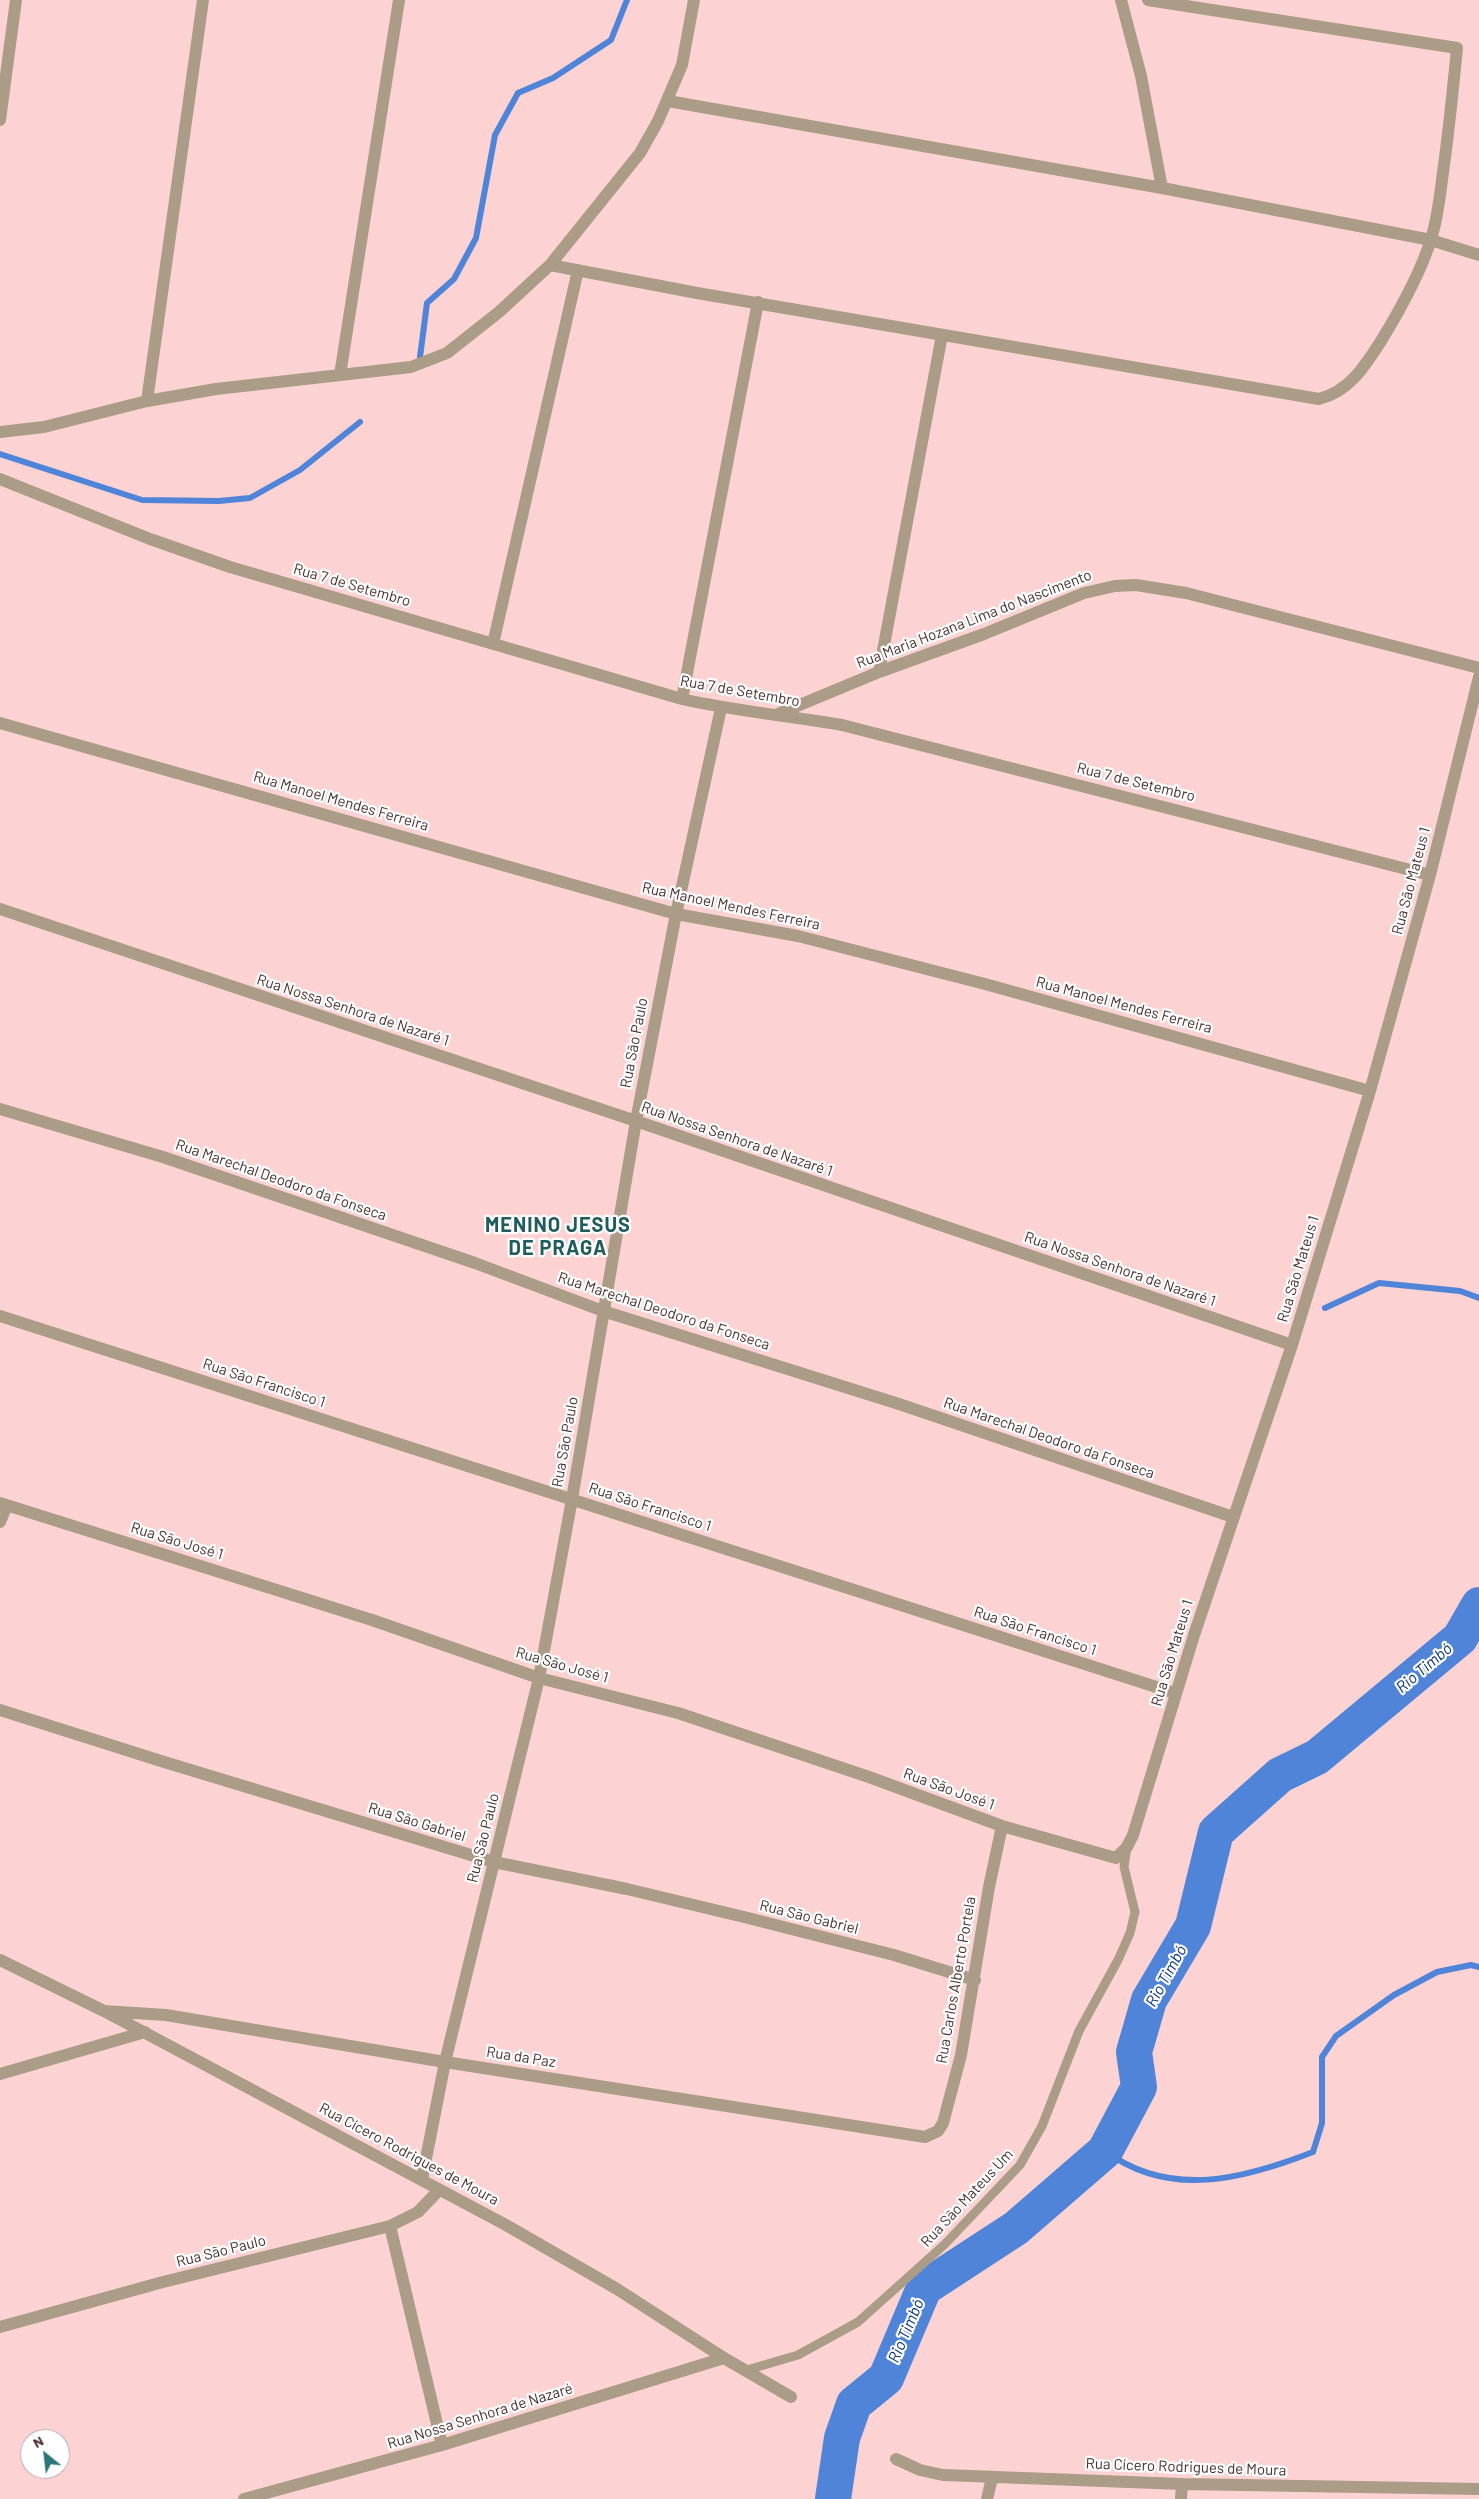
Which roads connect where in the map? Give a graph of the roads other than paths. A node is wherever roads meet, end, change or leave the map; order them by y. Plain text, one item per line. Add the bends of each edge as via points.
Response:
1 (16, 0) edge
2 (203, 0) edge
3 (399, 0) edge
4 (694, 0) edge
5 (1121, 0) edge
6 (1148, 0) edge
7 (668, 101) junction
8 (0, 120) edge
9 (1162, 188) junction
10 (1431, 240) junction
11 (1479, 254) edge
12 (550, 265) junction
13 (578, 270) junction
14 (758, 302) junction
15 (942, 335) junction
16 (340, 375) junction
17 (147, 401) junction
18 (0, 432) edge
19 (0, 479) edge
20 (493, 644) junction
21 (1479, 668) edge
22 (879, 672) junction
23 (1479, 677) edge
24 (682, 699) junction
25 (721, 708) junction
26 (778, 714) junction
27 (0, 723) edge
28 (1430, 875) junction
29 (0, 909) edge
30 (676, 914) junction
31 (1370, 1091) junction
32 (0, 1109) edge
33 (636, 1121) junction
34 (604, 1311) junction
35 (0, 1316) edge
36 (1292, 1345) junction
37 (572, 1499) junction
38 (3, 1504) edge
39 (1233, 1517) junction
40 (0, 1522) edge
41 (539, 1678) junction
42 (1175, 1693) junction
43 (0, 1710) edge
44 (1002, 1826) junction
45 (1127, 1847) junction
46 (1116, 1858) joint
47 (494, 1862) junction
48 (0, 1960) edge
49 (975, 1980) junction
50 (104, 2011) junction
51 (144, 2032) junction
52 (445, 2062) junction
53 (0, 2074) edge
54 (932, 2134) joint
55 (422, 2179) junction
56 (439, 2190) junction
57 (390, 2226) junction
58 (0, 2327) edge
59 (724, 2358) junction
60 (747, 2370) junction
61 (791, 2397) dead end
62 (442, 2445) junction
63 (896, 2459) dead end
64 (992, 2478) junction
65 (1182, 2484) junction
66 (1479, 2489) edge
67 (1391, 2494) edge
68 (244, 2499) edge
69 (987, 2499) edge
70 (1181, 2499) edge

1 - 8 street
2 - 17 street
3 - 16 street
4 - 7 street via 682,65
5 - 9 street via 1141,76
6 - 10 street via 1457,48 1451,117
7 - 9 street
7 - 12 street via 640,153
9 - 10 street
10 - 11 street
10 - 15 street via 1399,312 1373,354 1347,386 1330,397 1319,399
12 - 13 street
12 - 16 street via 447,354 411,367
13 - 14 street
13 - 20 street
14 - 15 street
14 - 24 street
15 - 22 street
16 - 17 street via 256,383
17 - 18 street via 44,427
19 - 20 street, Rua 7 de Setembro via 230,567
20 - 24 street, Rua 7 de Setembro
21 - 22 street, Rua Maria Hozana Lima do Nascimento via 1186,593 1136,585 1084,593
22 - 26 street, Rua Maria Hozana Lima do Nascimento
23 - 28 street, Rua São Mateus 1
24 - 25 street, Rua 7 de Setembro
25 - 26 street, Rua 7 de Setembro
25 - 30 street, Rua São Paulo
26 - 28 street, Rua 7 de Setembro via 842,725
27 - 30 street, Rua Manoel Mendes Ferreira
28 - 31 street, Rua São Mateus 1
29 - 33 street, Rua Nossa Senhora de Nazaré 1
30 - 31 street, Rua Manoel Mendes Ferreira via 798,936 986,984
30 - 33 street, Rua São Paulo
31 - 36 street, Rua São Mateus 1
32 - 34 street, Rua Marechal Deodoro da Fonseca via 163,1157 475,1263
33 - 34 street, Rua São Paulo
33 - 36 street, Rua Nossa Senhora de Nazaré 1
34 - 37 street, Rua São Paulo
34 - 39 street, Rua Marechal Deodoro da Fonseca via 899,1404
35 - 37 street, Rua São Francisco 1
36 - 39 street, Rua São Mateus 1
37 - 41 street, Rua São Paulo
37 - 42 street, Rua São Francisco 1
38 - 40 street
38 - 41 street, Rua São José 1 via 372,1620
39 - 42 street, Rua São Mateus 1
41 - 44 street, Rua São José 1 via 688,1716 869,1776
41 - 47 street, Rua São Paulo
42 - 45 street, Rua São Mateus 1
43 - 47 street, Rua São Gabriel
44 - 46 street, Rua São José 1
44 - 49 street, Rua Carlos Alberto Portela
45 - 46 street, Rua São Mateus 1
45 - 60 lane, Rua São Mateus Um via 1124,1867 1135,1912 1130,1933 1079,2031 1042,2126 1020,2165 945,2244 858,2322 798,2355
47 - 49 street, Rua São Gabriel via 627,1889 780,1926
47 - 52 street, Rua São Paulo
48 - 50 street, Rua Cícero Rodrigues de Moura
49 - 54 street, Rua Carlos Alberto Portela via 946,2114 938,2130
50 - 51 street, Rua Cícero Rodrigues de Moura
50 - 52 street, Rua da Paz via 166,2015
51 - 53 street
51 - 55 street, Rua Cícero Rodrigues de Moura
52 - 54 street, Rua da Paz via 925,2137
52 - 55 street, Rua São Paulo
55 - 56 street, Rua Cícero Rodrigues de Moura
56 - 57 street, Rua São Paulo via 418,2212
56 - 59 street, Rua Cícero Rodrigues de Moura via 506,2224 609,2284
57 - 58 street, Rua São Paulo via 163,2282
57 - 62 street
59 - 60 street, Rua Cícero Rodrigues de Moura
59 - 62 street, Rua Nossa Senhora de Nazaré
60 - 61 street, Rua Cícero Rodrigues de Moura
62 - 68 street, Rua Nossa Senhora de Nazaré
63 - 64 street, Rua Cícero Rodrigues de Moura via 920,2470 943,2475
64 - 65 street, Rua Cícero Rodrigues de Moura
64 - 69 street
65 - 67 street, Rua Cícero Rodrigues de Moura
65 - 70 street
66 - 67 street, Rua Cícero Rodrigues de Moura

